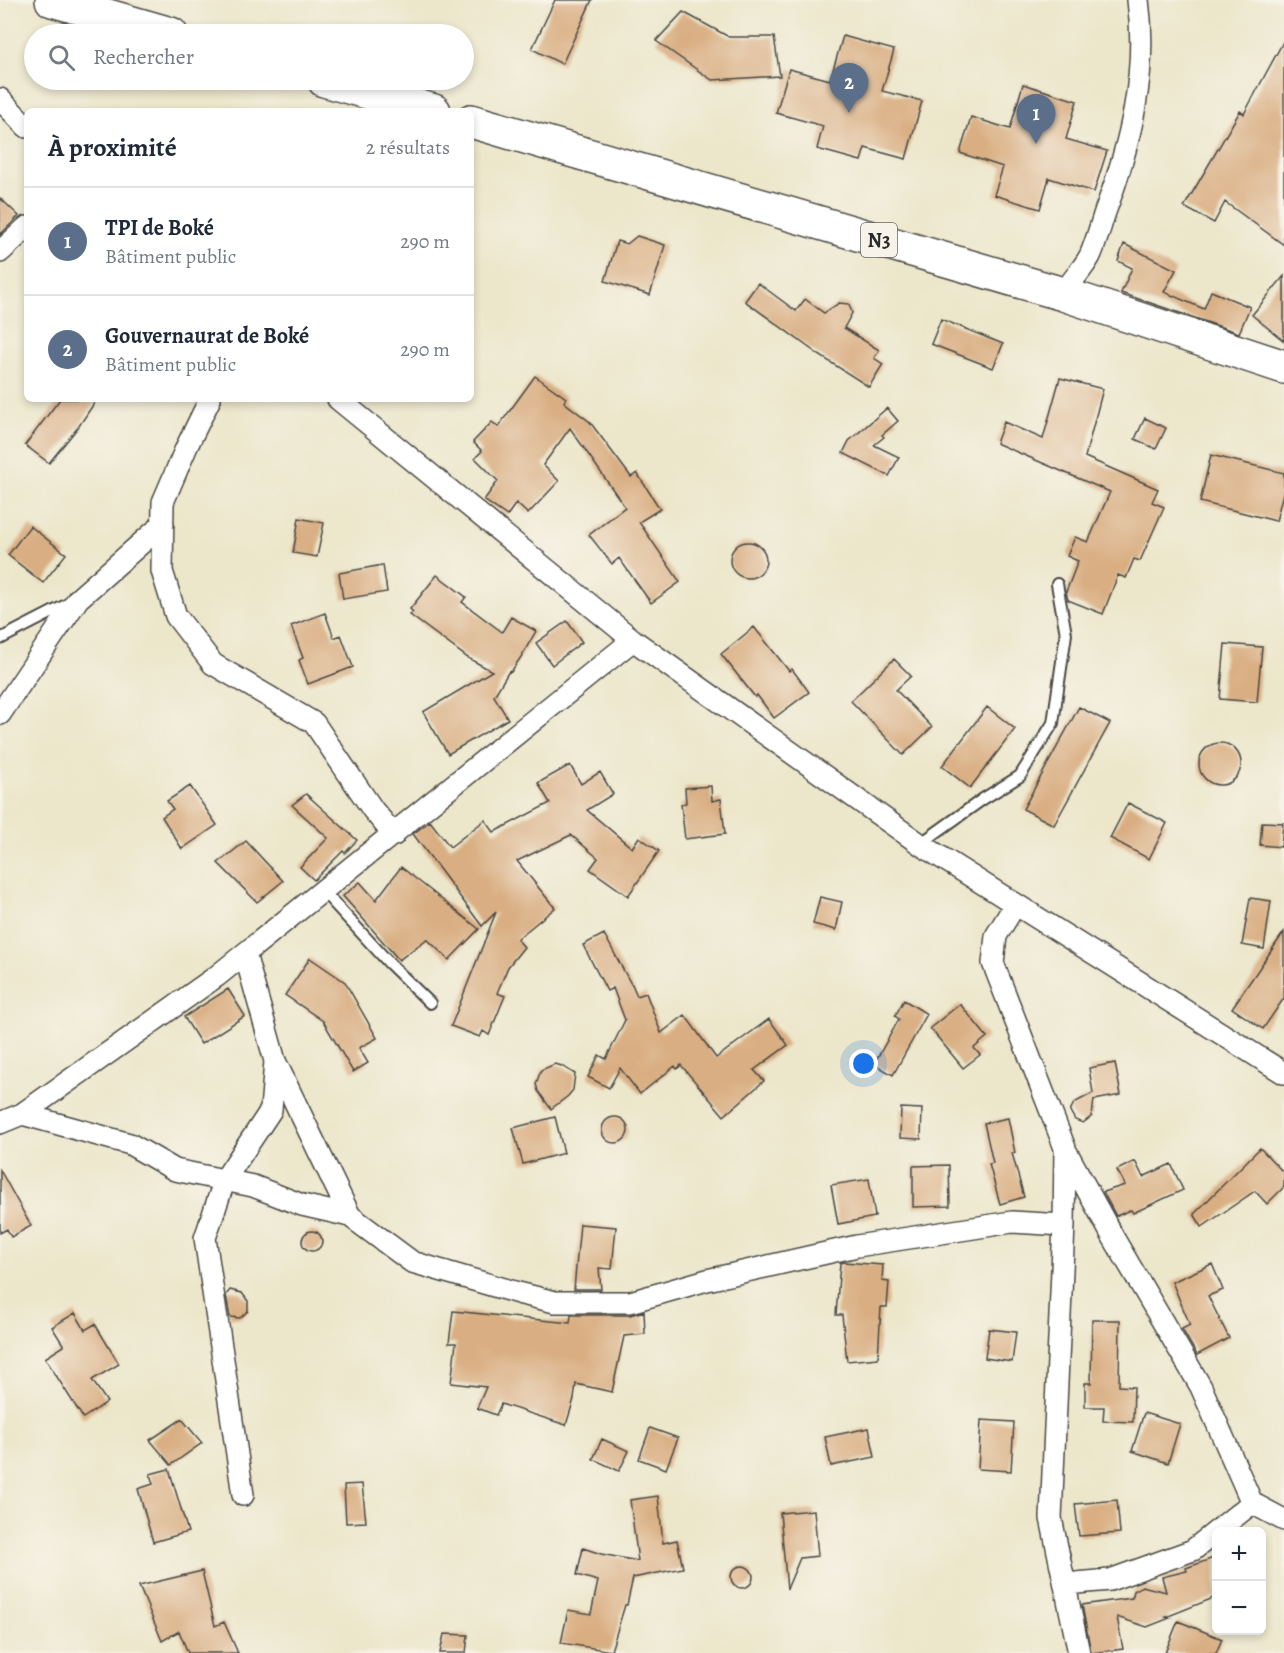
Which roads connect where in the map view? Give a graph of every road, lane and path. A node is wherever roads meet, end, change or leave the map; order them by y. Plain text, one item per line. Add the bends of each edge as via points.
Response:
1 (52, 0) edge
2 (1138, 0) edge
3 (136, 24) edge
4 (359, 90) edge
5 (0, 99) edge
6 (423, 108) edge
7 (474, 122) edge
8 (24, 124) edge
9 (24, 230) edge
10 (0, 252) edge
11 (1063, 294) junction
12 (1284, 367) edge
13 (209, 402) edge
14 (342, 402) edge
15 (163, 524) junction
16 (1057, 584) dead end
17 (78, 599) junction
18 (0, 639) edge
19 (633, 640) junction
20 (0, 714) edge
21 (394, 835) junction
22 (920, 844) junction
23 (323, 891) junction
24 (1015, 905) junction
25 (245, 954) junction
26 (430, 1003) dead end
27 (275, 1061) junction
28 (1284, 1073) edge
29 (22, 1114) junction
30 (0, 1123) edge
31 (1065, 1148) junction
32 (225, 1179) junction
33 (350, 1216) junction
34 (1064, 1225) junction
35 (243, 1495) dead end
36 (1252, 1503) junction
37 (1284, 1520) edge
38 (1065, 1584) junction
39 (1079, 1653) edge

1 - 3 highway
2 - 11 street via 1142,24 1139,78 1130,133 1089,256
4 - 6 highway
5 - 8 street
7 - 11 highway, N3
9 - 10 street
11 - 12 highway, N3
13 - 15 street via 164,502
14 - 19 street
15 - 17 street
15 - 21 street via 162,571 176,616 213,664 314,723
16 - 22 lane via 1066,634 1053,723 1020,776
17 - 18 lane
17 - 20 street
19 - 21 street
19 - 22 street
21 - 23 street
22 - 24 street
23 - 25 street
23 - 26 lane
24 - 28 street
24 - 31 street via 996,936 993,963
25 - 27 street
25 - 29 street
27 - 32 street via 271,1110
27 - 33 street
29 - 30 street
29 - 32 street via 130,1144 176,1170
31 - 34 street
31 - 36 street via 1201,1387
32 - 33 street via 302,1205
32 - 35 street via 205,1238
33 - 34 street via 407,1261 555,1302 630,1302 706,1280 857,1246 1012,1222
34 - 38 street via 1051,1518
36 - 37 street
36 - 38 street via 1192,1550 1110,1580
38 - 39 street

